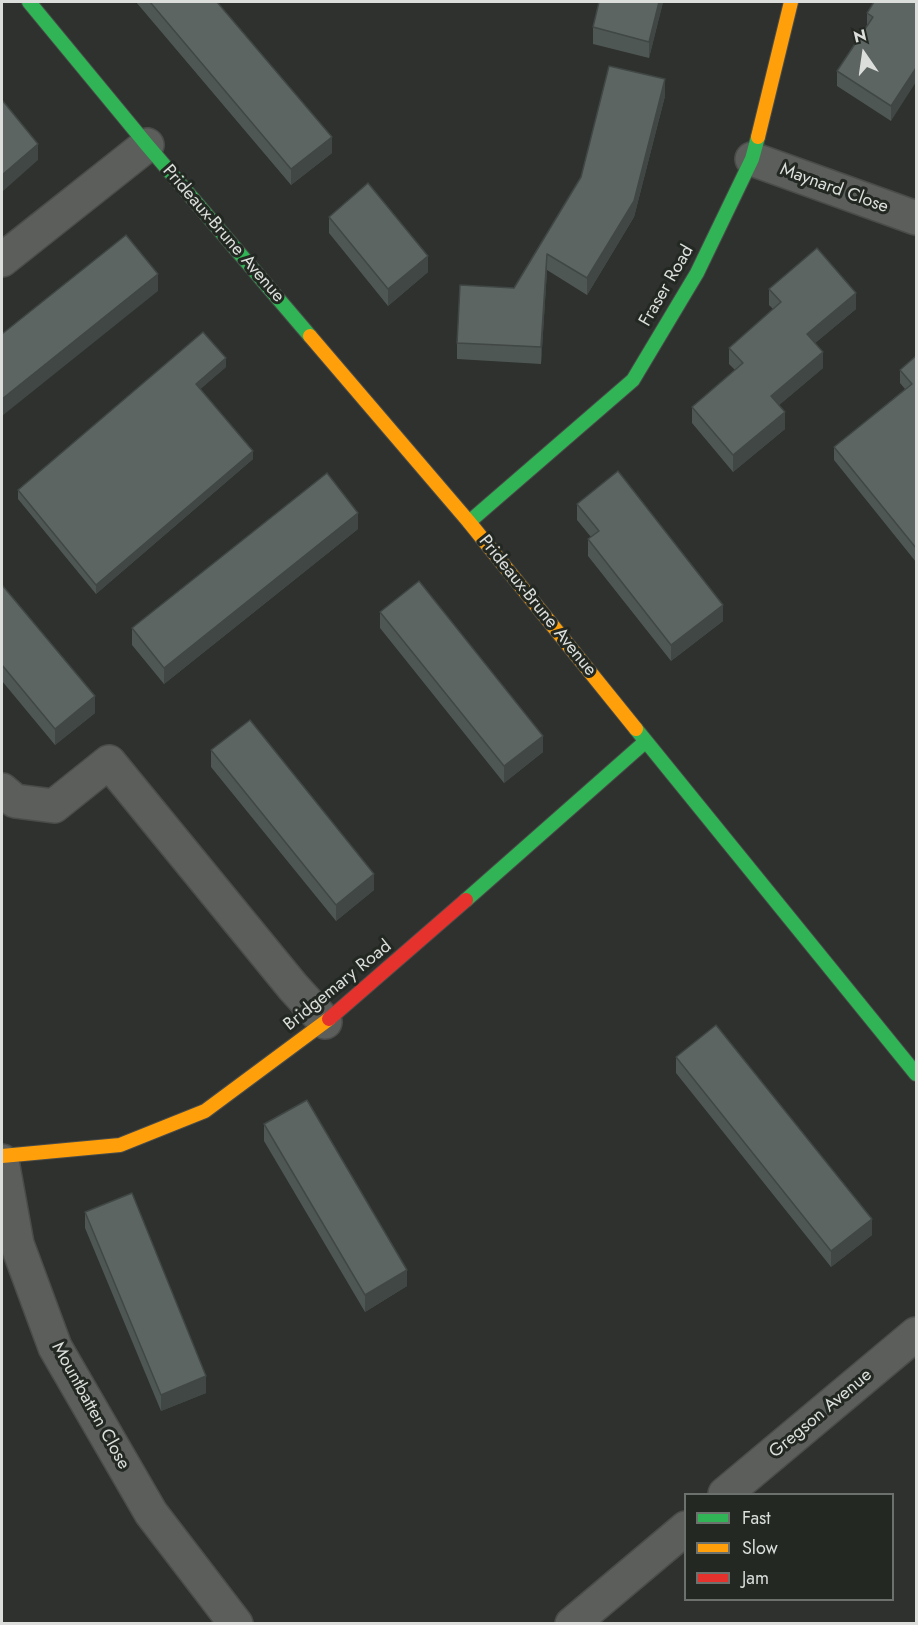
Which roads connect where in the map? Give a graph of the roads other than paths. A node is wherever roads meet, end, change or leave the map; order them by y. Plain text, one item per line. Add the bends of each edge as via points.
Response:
1 (29, 2) edge
2 (791, 2) edge
3 (147, 145) junction
4 (752, 159) junction
5 (916, 218) edge
6 (2, 260) edge
7 (469, 522) junction
8 (645, 741) junction
9 (2, 790) edge
10 (325, 1022) junction
11 (916, 1074) edge
12 (2, 1159) edge
13 (916, 1334) edge
14 (726, 1493) edge
15 (684, 1530) edge
16 (237, 1623) edge
17 (572, 1623) edge

1 - 3 street, Prideaux-Brune Avenue
2 - 4 street, Fraser Road
3 - 6 street
3 - 7 street, Prideaux-Brune Avenue
4 - 5 street, Maynard Close
4 - 7 street, Fraser Road via 697,273 633,380
7 - 8 street, Prideaux-Brune Avenue
8 - 10 street, Bridgemary Road
8 - 11 street, Prideaux-Brune Avenue
9 - 10 street via 15,801 54,806 109,762
10 - 12 street, Bridgemary Road via 205,1111 120,1145
12 - 16 street, Mountbatten Close via 17,1244 55,1347 151,1513
13 - 14 street, Gregson Avenue
15 - 17 street

